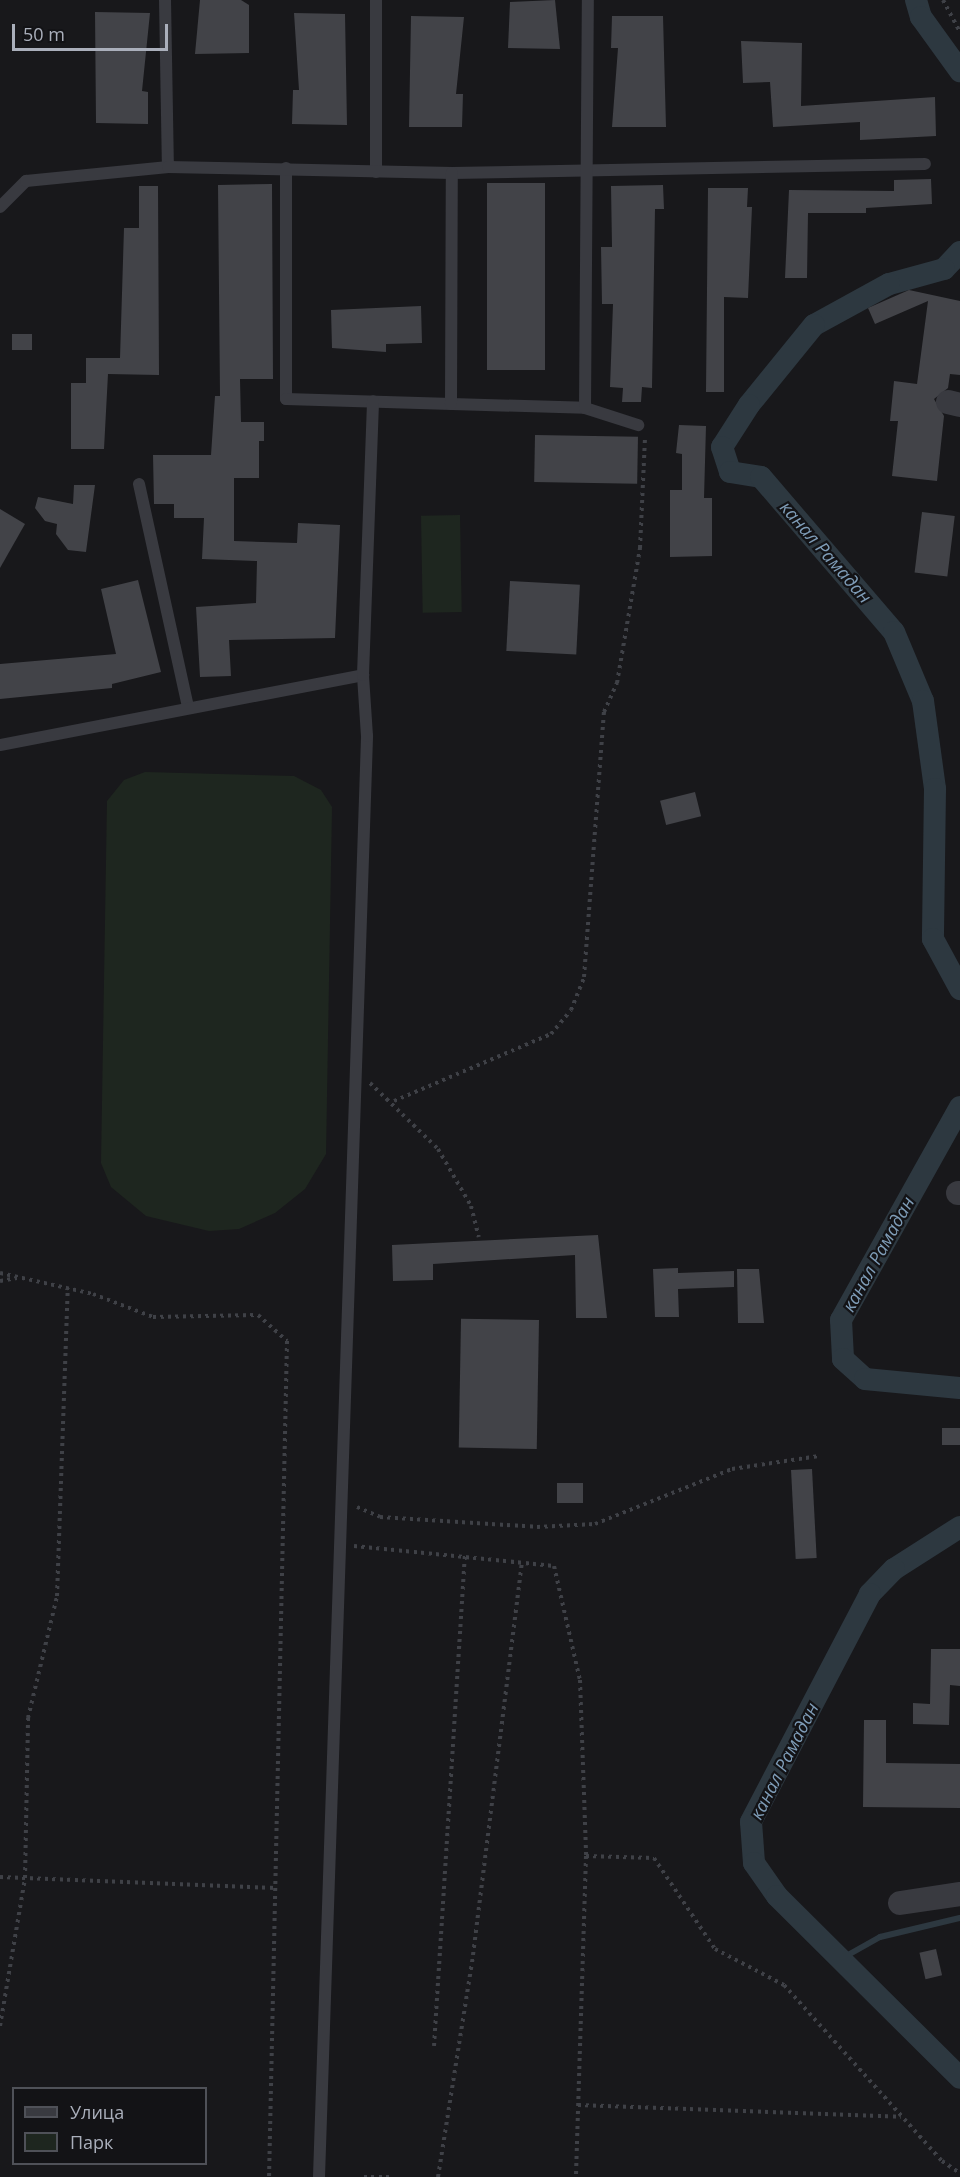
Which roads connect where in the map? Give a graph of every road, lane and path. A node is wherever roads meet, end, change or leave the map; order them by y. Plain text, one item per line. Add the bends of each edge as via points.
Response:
1 (165, 0) edge
2 (376, 0) edge
3 (588, 0) edge
4 (943, 0) edge
5 (960, 32) edge
6 (925, 164) dead end
7 (168, 167) junction
8 (286, 168) junction
9 (586, 170) junction
10 (376, 172) junction
11 (452, 173) junction
12 (0, 207) edge
13 (373, 401) junction
14 (451, 404) junction
15 (585, 408) junction
16 (638, 425) joint
17 (139, 484) dead end
18 (363, 675) junction
19 (188, 706) junction
20 (0, 746) edge
21 (355, 1071) junction
22 (394, 1101) junction
23 (479, 1237) dead end
24 (0, 1273) edge
25 (19, 1278) junction
26 (0, 1281) edge
27 (68, 1288) junction
28 (819, 1456) dead end
29 (343, 1484) junction
30 (340, 1545) junction
31 (465, 1554) junction
32 (522, 1562) junction
33 (586, 1856) junction
34 (0, 1877) edge
35 (25, 1878) junction
36 (278, 1888) junction
37 (960, 1894) edge
38 (900, 1903) dead end
39 (0, 2026) edge
40 (434, 2046) dead end
41 (578, 2105) junction
42 (902, 2117) junction
43 (960, 2173) edge
44 (269, 2177) edge
45 (319, 2177) edge
46 (364, 2177) edge
47 (393, 2177) edge
48 (438, 2177) edge
49 (576, 2177) edge

1 - 7 lane
2 - 10 lane
3 - 9 lane
4 - 5 path
6 - 9 lane
7 - 8 lane
7 - 12 lane via 26,181
8 - 10 lane
8 - 13 lane via 286,399
9 - 11 lane
9 - 15 lane via 590,266
10 - 11 lane
11 - 14 lane
13 - 14 lane
13 - 18 lane
14 - 15 lane
15 - 16 lane
16 - 22 path via 646,450 640,548 617,683 604,712 584,977 571,1010 551,1034
17 - 19 lane
18 - 19 lane
18 - 21 lane via 367,736
19 - 20 lane
21 - 22 path
21 - 29 lane
22 - 23 path via 438,1149 471,1206
24 - 25 path
25 - 26 path
25 - 27 path
27 - 35 path via 57,1596 28,1718
27 - 36 path via 153,1317 258,1315 287,1341
28 - 29 path via 732,1469 595,1524 537,1527 380,1517 355,1505
29 - 30 lane
30 - 31 path
30 - 45 lane
31 - 32 path
31 - 40 path
32 - 33 path via 554,1566 580,1680
32 - 48 path via 473,1955
33 - 41 path
33 - 42 path via 654,1858 715,1949 784,1985
34 - 35 path
35 - 36 path
35 - 39 path
36 - 44 path
37 - 38 street
41 - 42 path
41 - 49 path
42 - 43 path
46 - 47 path

